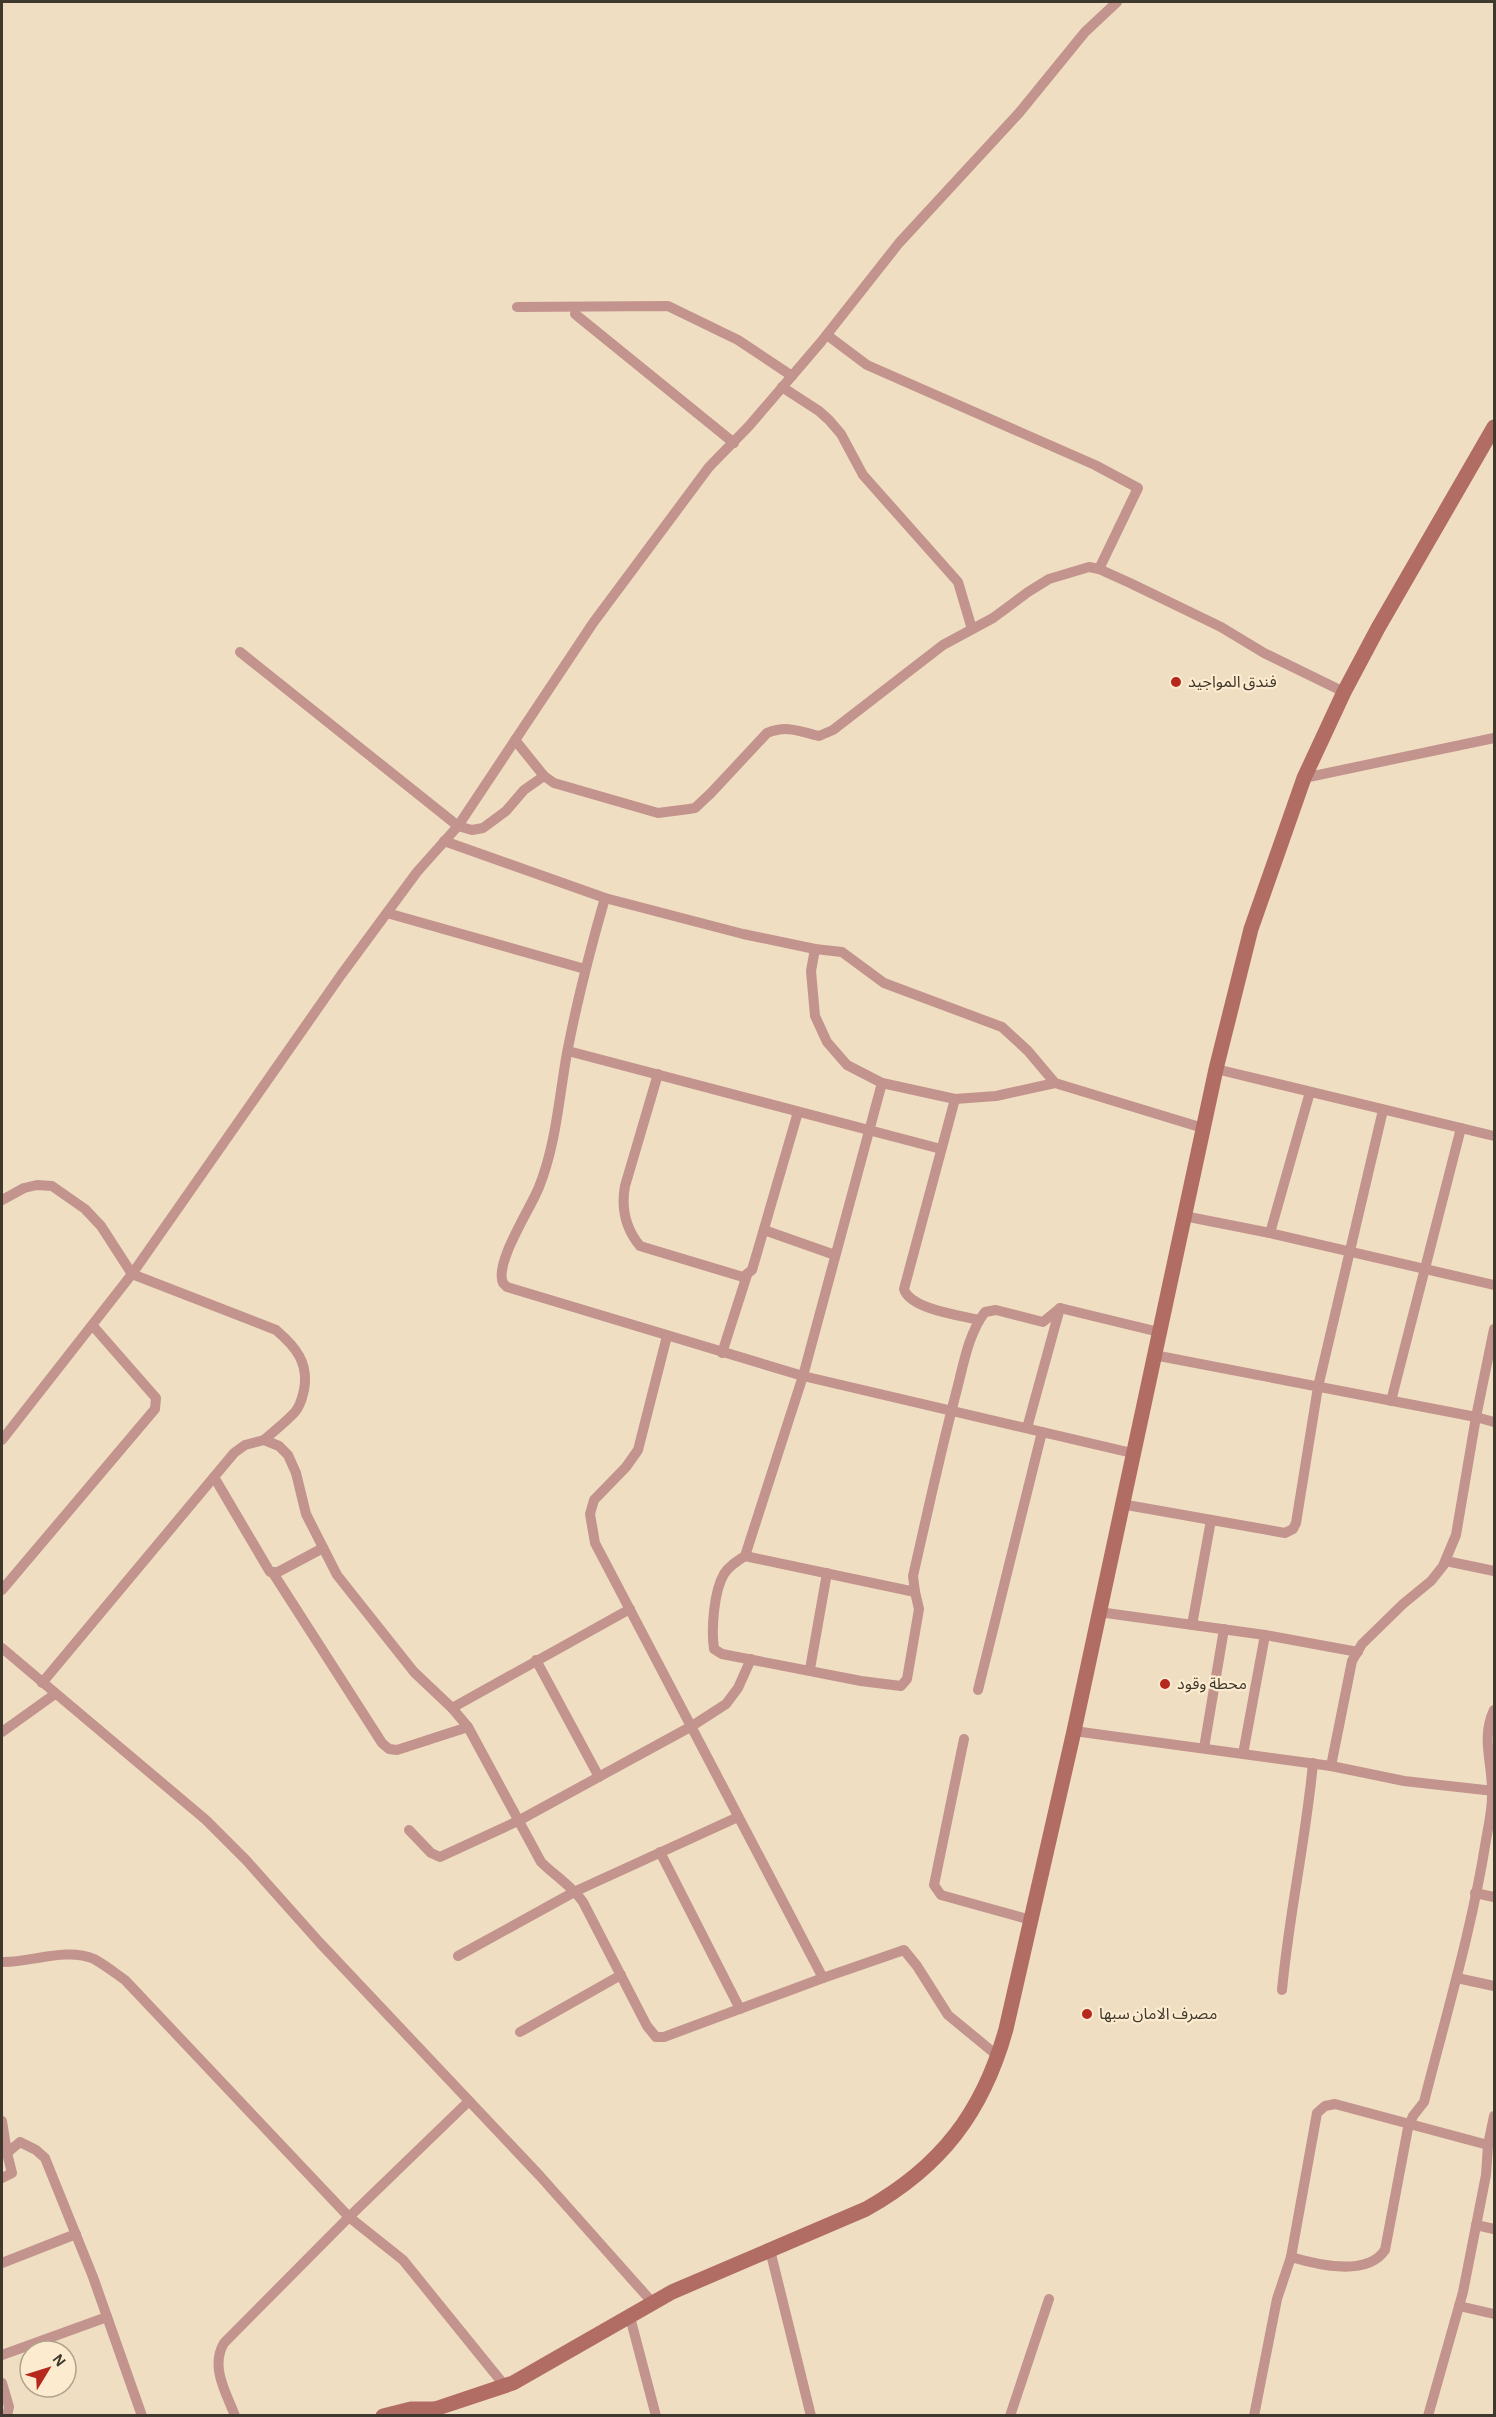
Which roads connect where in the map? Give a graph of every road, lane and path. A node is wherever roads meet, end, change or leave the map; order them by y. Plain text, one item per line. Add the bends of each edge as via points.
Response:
1 (1117, 2) edge
2 (518, 307) dead end
3 (575, 314) dead end
4 (827, 335) junction
5 (792, 376) junction
6 (782, 387) junction
7 (1494, 427) edge
8 (734, 443) junction
9 (1099, 569) junction
10 (972, 629) junction
11 (240, 652) dead end
12 (1344, 692) junction
13 (1494, 738) edge
14 (515, 740) junction
15 (544, 776) junction
16 (1304, 778) junction
17 (458, 826) junction
18 (444, 841) junction
19 (604, 898) junction
20 (387, 914) junction
21 (815, 949) junction
22 (585, 969) junction
23 (568, 1051) junction
24 (1216, 1069) junction
25 (658, 1074) junction
26 (882, 1083) junction
27 (1055, 1083) junction
28 (1310, 1092) junction
29 (955, 1099) junction
30 (1383, 1110) junction
31 (798, 1112) junction
32 (1203, 1128) junction
33 (1461, 1128) junction
34 (869, 1131) junction
35 (1494, 1136) edge
36 (941, 1149) junction
37 (2, 1200) edge
38 (1184, 1216) junction
39 (764, 1230) junction
40 (1270, 1233) junction
41 (1348, 1252) junction
42 (836, 1255) junction
43 (1426, 1271) junction
44 (132, 1274) junction
45 (747, 1275) junction
46 (1494, 1285) edge
47 (1060, 1308) junction
48 (979, 1320) junction
49 (93, 1326) junction
50 (1494, 1329) edge
51 (1159, 1332) junction
52 (667, 1336) junction
53 (722, 1353) junction
54 (1154, 1355) junction
55 (802, 1376) junction
56 (1318, 1387) junction
57 (1391, 1401) junction
58 (951, 1411) junction
59 (1476, 1417) junction
60 (1494, 1422) edge
61 (1027, 1428) junction
62 (1042, 1432) junction
63 (2, 1440) edge
64 (264, 1440) junction
65 (1132, 1453) junction
66 (214, 1477) junction
67 (1121, 1504) junction
68 (1211, 1520) junction
69 (323, 1548) junction
70 (745, 1556) junction
71 (1446, 1561) junction
72 (1494, 1571) edge
73 (273, 1573) junction
74 (827, 1573) junction
75 (2, 1590) edge
76 (915, 1592) junction
77 (630, 1609) junction
78 (1099, 1612) junction
79 (1192, 1625) junction
80 (1224, 1629) junction
81 (1265, 1635) junction
82 (2, 1648) edge
83 (1358, 1652) junction
84 (751, 1659) junction
85 (536, 1660) junction
86 (810, 1670) junction
87 (42, 1683) junction
88 (978, 1690) dead end
89 (56, 1694) junction
90 (452, 1708) junction
91 (1494, 1710) edge
92 (692, 1726) junction
93 (468, 1727) junction
94 (1074, 1731) junction
95 (2, 1732) edge
96 (964, 1739) dead end
97 (1204, 1748) junction
98 (1243, 1754) junction
99 (1313, 1763) junction
100 (1331, 1766) junction
101 (599, 1777) junction
102 (1493, 1791) edge
103 (738, 1816) junction
104 (518, 1821) junction
105 (409, 1830) dead end
106 (660, 1852) junction
107 (576, 1892) junction
108 (1475, 1893) junction
109 (1494, 1897) edge
110 (1031, 1920) junction
111 (458, 1956) dead end
112 (2, 1962) edge
113 (621, 1975) junction
114 (823, 1978) junction
115 (1457, 1978) junction
116 (1494, 1986) edge
117 (1282, 1990) dead end
118 (740, 2009) junction
119 (520, 2032) dead end
120 (999, 2057) junction
121 (469, 2101) junction
122 (1494, 2116) edge
123 (2, 2121) edge
124 (1410, 2124) junction
125 (1488, 2145) junction
126 (7, 2153) junction
127 (1491, 2159) edge
128 (2, 2178) edge
129 (349, 2217) junction
130 (1476, 2225) junction
131 (1494, 2229) edge
132 (76, 2234) junction
133 (770, 2250) junction
134 (1291, 2257) junction
135 (2, 2263) edge
136 (1049, 2299) dead end
137 (652, 2302) junction
138 (1459, 2306) junction
139 (1494, 2314) edge
140 (107, 2317) junction
141 (630, 2317) junction
142 (2, 2355) edge
143 (2, 2383) edge
144 (505, 2386) junction
145 (435, 2412) edge
146 (7, 2415) edge
147 (142, 2415) edge
148 (235, 2415) edge
149 (383, 2415) edge
150 (656, 2415) edge
151 (811, 2415) edge
152 (1010, 2415) edge
153 (1254, 2415) edge
154 (1428, 2415) edge

1 - 4 street via 1085,32 1019,114 899,243
2 - 5 street via 668,306 738,340
3 - 8 street
4 - 5 street
4 - 9 street via 867,364 1138,488
5 - 6 street
6 - 8 street
6 - 10 street via 829,420 862,474 958,582
7 - 12 street
8 - 14 street via 709,467 600,614
9 - 10 street via 1082,568 1049,579
9 - 12 street
10 - 15 street via 911,668 833,730 819,736 788,728 767,733 711,793 689,809 658,813 554,783
11 - 17 street
12 - 16 street
13 - 16 street
14 - 15 street
14 - 17 street
15 - 17 street via 483,828
16 - 24 street via 1251,929
17 - 18 street
18 - 19 street
18 - 20 street
19 - 21 street
19 - 22 street
20 - 22 street
20 - 44 street
21 - 26 street via 811,971 815,1016 827,1042 847,1065
21 - 27 street via 842,952 884,983 1002,1027
22 - 23 street
23 - 25 street
23 - 52 street via 539,1188 522,1219 500,1277 507,1287
24 - 28 street
24 - 32 street
25 - 31 street
25 - 45 street via 623,1199 628,1227 640,1246
26 - 29 street
26 - 34 street
27 - 29 street via 996,1096
27 - 32 street
28 - 30 street
28 - 40 street
29 - 36 street
30 - 33 street
30 - 41 street
31 - 34 street
31 - 39 street
32 - 38 street
33 - 35 street
33 - 43 street
34 - 36 street
34 - 42 street
36 - 48 street via 904,1289 914,1304
37 - 44 street via 24,1188 52,1186 85,1209 101,1226
38 - 40 street
38 - 51 street
39 - 42 street
39 - 45 street
40 - 41 street
41 - 43 street
41 - 56 street
42 - 55 street
43 - 46 street
43 - 57 street
44 - 49 street
44 - 64 street via 276,1330 292,1344 304,1363 301,1402
45 - 53 street
47 - 48 street via 1043,1322 996,1310 985,1312
47 - 51 street
47 - 61 street
48 - 58 street
49 - 63 street
49 - 75 street via 156,1398 155,1409
50 - 59 street
51 - 54 street
52 - 53 street
52 - 77 street via 638,1449 594,1500 590,1514 595,1543
53 - 55 street
54 - 56 street
54 - 65 street
55 - 58 street
55 - 70 street
56 - 57 street
56 - 68 street via 1293,1529 1285,1533
57 - 59 street
58 - 61 street
58 - 76 street via 913,1576
59 - 60 street
59 - 71 street via 1456,1535
61 - 62 street
62 - 65 street
62 - 88 street
64 - 66 street via 241,1448
64 - 69 street via 288,1455 306,1514
65 - 67 street
66 - 73 street
66 - 87 street
67 - 68 street
67 - 78 street
68 - 79 street
69 - 73 street
69 - 90 street via 336,1575 407,1663
70 - 74 street
70 - 84 street via 722,1577 713,1638 714,1649 722,1654
71 - 72 street
71 - 83 street via 1431,1581 1403,1604
73 - 93 street via 389,1749 398,1750
74 - 76 street
74 - 86 street
76 - 86 street via 919,1609 904,1685
77 - 85 street
77 - 92 street
78 - 79 street
78 - 94 street
79 - 80 street
80 - 81 street
80 - 97 street
81 - 83 street
81 - 98 street
82 - 87 street
83 - 100 street via 1352,1661
84 - 86 street
84 - 92 street via 726,1704
85 - 90 street
85 - 101 street
87 - 89 street
89 - 95 street
89 - 121 street via 206,1820
90 - 93 street
91 - 102 street via 1486,1738
92 - 101 street
92 - 103 street
93 - 104 street
94 - 97 street
94 - 110 street
96 - 110 street via 934,1885 941,1895
97 - 98 street
98 - 99 street
99 - 100 street
99 - 117 street
100 - 102 street via 1404,1781
101 - 104 street
102 - 108 street
103 - 106 street
103 - 114 street
104 - 105 street via 440,1857
104 - 107 street via 541,1862
106 - 107 street
106 - 118 street
107 - 111 street
107 - 113 street
108 - 109 street
108 - 115 street
110 - 120 street
112 - 129 street via 75,1955 106,1966 124,1980
113 - 118 street via 656,2037
113 - 119 street
114 - 118 street
114 - 120 street via 904,1950 948,2015
115 - 116 street
115 - 124 street via 1424,2102
120 - 133 street via 985,2091 932,2163 866,2209
121 - 129 street
121 - 137 street
122 - 125 street
123 - 126 street
124 - 125 street
124 - 134 street via 1388,2239 1381,2256 1363,2266 1328,2265
124 - 134 street via 1335,2104 1317,2113
125 - 127 street
126 - 128 street via 12,2174
126 - 132 street via 20,2142 43,2156
127 - 130 street
129 - 144 street via 403,2260
129 - 148 street via 224,2343 217,2365
130 - 131 street
130 - 138 street
132 - 135 street
132 - 140 street
133 - 137 street
133 - 151 street
134 - 153 street via 1277,2299
136 - 152 street
137 - 141 street
138 - 139 street
138 - 154 street
140 - 142 street
140 - 147 street
141 - 144 street
141 - 150 street
143 - 146 street via 9,2408
144 - 145 street
145 - 149 street via 411,2409

